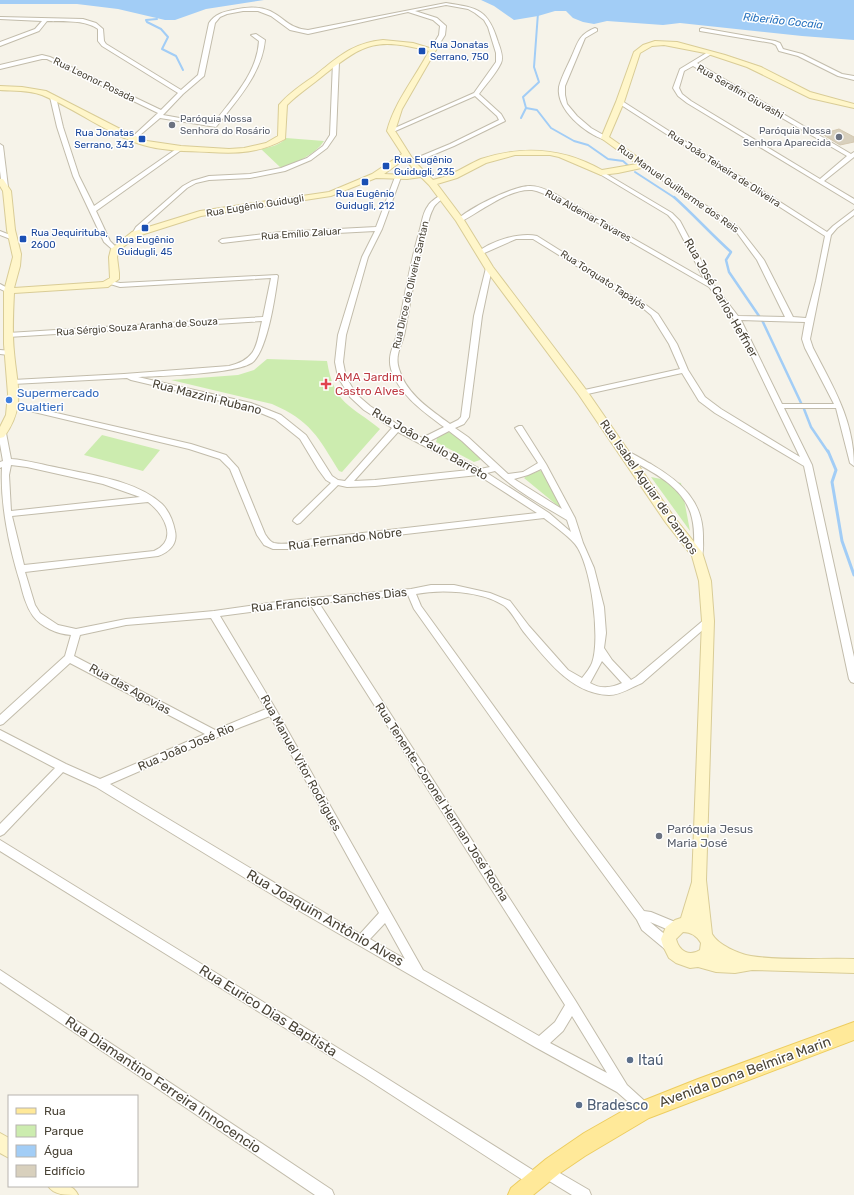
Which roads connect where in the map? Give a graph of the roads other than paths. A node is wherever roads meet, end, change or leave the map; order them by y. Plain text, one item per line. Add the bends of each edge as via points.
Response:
1 (408, 11) junction
2 (0, 18) edge
3 (45, 20) junction
4 (595, 30) dead end
5 (702, 30) dead end
6 (254, 35) dead end
7 (0, 44) edge
8 (433, 50) junction
9 (710, 53) junction
10 (336, 62) junction
11 (692, 63) junction
12 (0, 67) edge
13 (854, 78) edge
14 (0, 88) edge
15 (181, 93) junction
16 (476, 94) junction
17 (53, 97) junction
18 (620, 102) junction
19 (854, 106) edge
20 (161, 114) junction
21 (391, 131) junction
22 (605, 138) junction
23 (133, 139) junction
24 (0, 146) edge
25 (181, 148) junction
26 (853, 155) edge
27 (409, 158) junction
28 (643, 165) junction
29 (601, 173) junction
30 (423, 174) junction
31 (375, 176) junction
32 (398, 177) junction
33 (820, 182) junction
34 (432, 183) junction
35 (3, 184) edge
36 (441, 197) junction
37 (854, 202) edge
38 (93, 210) junction
39 (854, 212) edge
40 (460, 220) junction
41 (379, 229) junction
42 (0, 233) edge
43 (135, 234) junction
44 (828, 235) junction
45 (13, 238) junction
46 (222, 241) dead end
47 (115, 249) junction
48 (480, 253) junction
49 (489, 268) junction
50 (110, 283) junction
51 (0, 286) edge
52 (711, 286) junction
53 (9, 291) junction
54 (736, 318) junction
55 (266, 319) junction
56 (790, 319) junction
57 (809, 320) junction
58 (8, 335) junction
59 (4, 352) edge
60 (684, 370) junction
61 (124, 376) junction
62 (14, 382) junction
63 (583, 393) junction
64 (13, 405) junction
65 (780, 406) junction
66 (839, 406) junction
67 (449, 427) junction
68 (397, 428) junction
69 (519, 428) dead end
70 (1, 434) edge
71 (423, 441) junction
72 (626, 454) junction
73 (4, 463) edge
74 (854, 463) edge
75 (542, 464) junction
76 (808, 465) junction
77 (497, 468) junction
78 (479, 472) junction
79 (3, 474) edge
80 (506, 477) junction
81 (336, 482) junction
82 (347, 484) junction
83 (150, 499) junction
84 (7, 514) junction
85 (546, 515) junction
86 (571, 518) junction
87 (297, 521) dead end
88 (579, 544) junction
89 (698, 555) junction
90 (20, 569) junction
91 (411, 592) junction
92 (313, 601) junction
93 (214, 614) junction
94 (708, 621) junction
95 (76, 632) junction
96 (599, 649) junction
97 (69, 658) junction
98 (854, 679) edge
99 (584, 684) junction
100 (630, 685) junction
101 (272, 711) junction
102 (0, 721) edge
103 (0, 734) edge
104 (214, 734) junction
105 (62, 766) junction
106 (100, 784) junction
107 (0, 831) edge
108 (0, 845) edge
109 (699, 880) junction
110 (385, 915) junction
111 (641, 916) junction
112 (681, 926) junction
113 (362, 940) junction
114 (707, 940) junction
115 (670, 946) junction
116 (698, 960) junction
117 (752, 963) junction
118 (852, 967) edge
119 (418, 973) junction
120 (0, 975) edge
121 (571, 1004) junction
122 (854, 1031) edge
123 (539, 1043) junction
124 (621, 1088) junction
125 (645, 1109) junction
126 (540, 1175) junction
127 (58, 1187) edge
128 (69, 1195) edge
129 (327, 1195) edge
130 (518, 1195) edge
131 (584, 1195) edge

1 - 8 street via 435,19 443,26 442,35
1 - 15 street via 308,32 292,30 259,9 220,14 212,23 201,76
1 - 16 street via 435,5 458,5 478,12 486,19 493,33 499,62
2 - 3 street
3 - 7 street via 37,30
3 - 15 street via 83,21 98,26 104,45
4 - 22 street, Rua Manuel Guilherme dos Reis via 583,38 561,94 575,119
5 - 13 street via 773,42 778,44 781,50 808,58 840,75
6 - 20 street, Rua Leonor Posada via 262,40 262,54 255,71 214,126
8 - 10 street via 407,43 384,41 363,45
8 - 21 street via 402,103
9 - 11 street
9 - 18 street via 663,42 642,47 637,52
9 - 19 street via 757,68 807,94
10 - 25 street via 284,105 282,138 276,142 244,150
10 - 43 street via 333,135 325,147 309,159 283,170 194,182 138,228
11 - 26 street, Rua Serafim Giuvashi
11 - 33 street via 682,70 679,77 676,88 680,95
12 - 20 street, Rua Leonor Posada via 48,58
14 - 17 street via 32,90
15 - 20 street
16 - 21 street
16 - 27 street via 499,115 502,121 452,146
17 - 23 street
17 - 38 street via 76,176
18 - 22 street
18 - 44 street, Rua João Teixeira de Oliveira
20 - 23 street
21 - 27 street, Rua Isabel Aguiar de Campos
22 - 28 street, Rua Manuel Guilherme dos Reis
23 - 25 street
24 - 35 street
25 - 38 street
26 - 33 street
27 - 30 street, Rua Isabel Aguiar de Campos
27 - 31 street, Rua Eugênio Guidugli
28 - 29 street
28 - 56 street, Rua Manuel Guilherme dos Reis via 737,229 747,239 775,286
29 - 34 street, Rua José Carlos Heffner via 567,157 530,152 482,161 454,176
29 - 52 street, Rua José Carlos Heffner via 670,214 678,222
30 - 32 street, Rua Eugênio Guidugli
30 - 34 street, Rua Isabel Aguiar de Campos
31 - 32 street, Rua Eugênio Guidugli
31 - 43 street, Rua Eugênio Guidugli via 331,194 200,214
32 - 41 street, Rua João Paulo Barreto
33 - 37 street
34 - 36 street, Rua Isabel Aguiar de Campos
35 - 45 street
36 - 40 street, Rua Isabel Aguiar de Campos
36 - 67 street, Rua Dirce de Oliveira Santan via 430,207 416,254 394,357 395,369 413,398
38 - 47 street via 107,242
39 - 44 street via 834,227
40 - 48 street, Rua Isabel Aguiar de Campos
40 - 52 street, Rua Aldemar Tavares via 509,193 522,189 541,190
41 - 46 street, Rua Emílio Zaluar via 281,234
41 - 68 street, Rua João Paulo Barreto via 365,257 342,335 339,362 342,377 353,395
42 - 45 street
43 - 47 street, Rua Eugênio Guidugli
44 - 57 street
45 - 53 street via 17,257
47 - 50 street via 112,257 115,273
48 - 49 street, Rua Isabel Aguiar de Campos
48 - 60 street, Rua Torquato Tapajós via 520,235 528,234 535,237 654,314 673,344
49 - 63 street, Rua Isabel Aguiar de Campos
49 - 67 street via 478,316 465,417 461,422
50 - 53 street via 97,287
50 - 55 street via 120,285 275,276
51 - 53 street
52 - 54 street, Rua José Carlos Heffner
53 - 58 street
54 - 56 street
54 - 65 street, Rua José Carlos Heffner
55 - 58 street, Rua Sérgio Souza Aranha de Souza
55 - 61 street via 253,357 239,366
56 - 57 street
57 - 66 street via 806,339 809,348
58 - 59 street
59 - 62 street
60 - 63 street
60 - 76 street, Rua Torquato Tapajós via 696,392 709,405
61 - 62 street
61 - 81 street, Rua Mazzini Rubano via 248,406 278,417 303,437 326,474
62 - 64 street
63 - 72 street, Rua Isabel Aguiar de Campos
64 - 70 street via 12,416
64 - 85 street, Rua Fernando Nobre via 191,447 223,457 234,468 261,535 267,543 278,547
65 - 66 street
65 - 76 street, Rua José Carlos Heffner
66 - 74 street
67 - 71 street
67 - 77 street, Rua João Paulo Barreto
68 - 71 street, Rua João Paulo Barreto
68 - 82 street
69 - 75 street
70 - 73 street, Rua Francisco Sanches Dias
71 - 78 street, Rua João Paulo Barreto
72 - 89 street, Rua Isabel Aguiar de Campos via 670,520
72 - 89 street via 668,478 680,487 690,500 699,527
73 - 79 street, Rua Francisco Sanches Dias
73 - 83 street via 79,476 128,489
75 - 80 street via 528,473
75 - 86 street
76 - 98 street, Rua José Carlos Heffner
77 - 78 street
77 - 80 street, Rua João Paulo Barreto
78 - 82 street
78 - 85 street, Rua João Paulo Barreto
79 - 84 street, Rua Francisco Sanches Dias
80 - 86 street, Rua João Paulo Barreto
81 - 82 street
81 - 87 street
83 - 84 street
83 - 90 street via 159,505 169,520 171,544 162,551 148,555
84 - 90 street, Rua Francisco Sanches Dias
85 - 88 street, Rua João Paulo Barreto
86 - 88 street
88 - 96 street via 596,590 600,623
89 - 94 street, Rua Isabel Aguiar de Campos via 705,581
90 - 95 street, Rua Francisco Sanches Dias via 36,615 55,628
91 - 92 street, Rua Francisco Sanches Dias
91 - 99 street, Rua Francisco Sanches Dias via 431,588 454,588 503,600 559,668
91 - 111 street via 417,607 485,703
92 - 93 street, Rua Francisco Sanches Dias
92 - 121 street, Rua Tenente-Coronel Herman José Rocha
93 - 95 street, Rua Francisco Sanches Dias via 126,622
93 - 101 street, Rua Manuel Vitor Rodrigues
94 - 100 street, Rua Francisco Sanches Dias via 647,674
94 - 109 street, Rua Isabel Aguiar de Campos
95 - 97 street
96 - 99 street via 597,663
96 - 100 street
97 - 102 street
97 - 104 street, Rua das Agovias
99 - 100 street, Rua Francisco Sanches Dias via 593,689 609,691
101 - 104 street, Rua João José Rio
101 - 110 street, Rua Manuel Vitor Rodrigues
103 - 105 street, Rua Joaquim Antônio Alves
104 - 106 street, Rua João José Rio
105 - 106 street, Rua Joaquim Antônio Alves
105 - 107 street
106 - 113 street, Rua Joaquim Antônio Alves
108 - 126 street, Rua Eurico Dias Baptista via 356,1066
109 - 112 street, Rua Isabel Aguiar de Campos
109 - 114 street, Rua Isabel Aguiar de Campos
110 - 113 street
110 - 119 street, Rua Manuel Vitor Rodrigues
111 - 112 street
111 - 115 street via 646,926
112 - 114 street via 697,928
112 - 115 street via 670,935
113 - 119 street, Rua Joaquim Antônio Alves
114 - 116 street via 707,952
114 - 117 street via 721,952
115 - 116 street via 684,960
116 - 117 street via 735,966
117 - 118 street
119 - 123 street, Rua Joaquim Antônio Alves
120 - 129 street, Rua Diamantino Ferreira Innocencio
121 - 123 street via 558,1029
121 - 124 street, Rua Tenente-Coronel Herman José Rocha
122 - 125 main road, Avenida Dona Belmira Marin
123 - 124 street, Rua Joaquim Antônio Alves
124 - 125 street, Rua Joaquim Antônio Alves
125 - 126 main road, Avenida Dona Belmira Marin via 597,1136
126 - 130 main road, Avenida Dona Belmira Marin
126 - 131 street, Rua Eurico Dias Baptista
127 - 128 street

